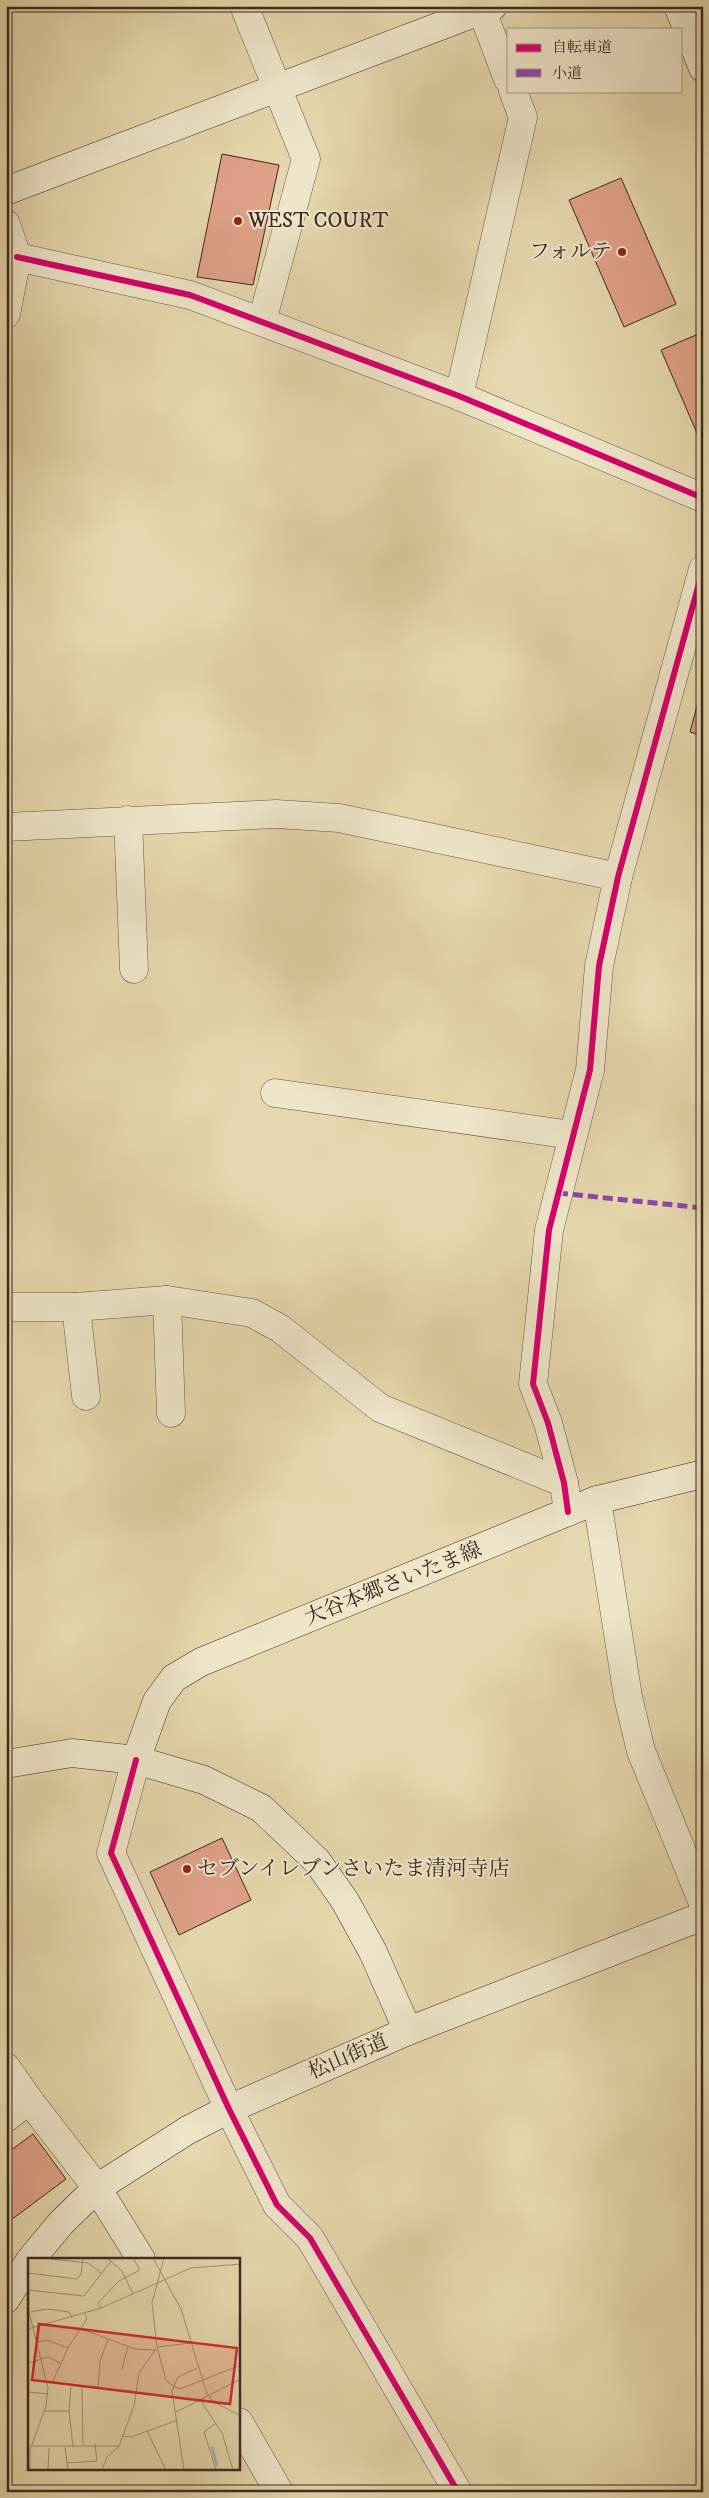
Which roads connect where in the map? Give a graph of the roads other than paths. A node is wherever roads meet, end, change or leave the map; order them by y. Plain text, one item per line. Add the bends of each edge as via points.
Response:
1 (244, 6) edge
2 (678, 6) edge
3 (487, 8) edge
4 (703, 68) edge
5 (507, 76) edge
6 (278, 88) junction
7 (513, 92) edge
8 (6, 191) edge
9 (6, 224) edge
10 (17, 257) junction
11 (6, 314) edge
12 (262, 321) junction
13 (459, 396) junction
14 (703, 498) edge
15 (703, 569) edge
16 (128, 820) junction
17 (6, 827) edge
18 (618, 877) junction
19 (134, 969) dead end
20 (275, 1093) dead end
21 (572, 1135) junction
22 (168, 1300) junction
23 (6, 1307) edge
24 (76, 1307) junction
25 (86, 1396) dead end
26 (170, 1413) dead end
27 (703, 1474) edge
28 (564, 1483) junction
29 (597, 1500) junction
30 (568, 1512) junction
31 (136, 1760) junction
32 (6, 1764) edge
33 (703, 1902) edge
34 (703, 1916) edge
35 (408, 2031) junction
36 (6, 2066) edge
37 (29, 2100) junction
38 (229, 2109) junction
39 (6, 2118) edge
40 (97, 2188) junction
41 (33, 2258) edge
42 (140, 2258) edge
43 (28, 2264) edge
44 (6, 2299) edge
45 (240, 2424) edge
46 (279, 2492) edge
47 (458, 2492) edge

1 - 6 street
2 - 4 street
3 - 5 street
3 - 6 street
6 - 8 street
6 - 12 street via 306,159
7 - 13 street via 523,117
9 - 10 street
10 - 11 street
10 - 12 street via 190,295
12 - 13 street
13 - 14 street
15 - 18 street
16 - 17 street
16 - 18 street via 276,814 339,818
16 - 19 street
18 - 21 street via 599,966 590,1070
20 - 21 street
21 - 28 street via 549,1230 533,1384 548,1423
22 - 24 street
22 - 26 street
22 - 28 street via 252,1313 280,1328 380,1408
23 - 24 street
24 - 25 street
27 - 29 street, 大谷本郷さいたま線
28 - 30 street
29 - 30 street, 大谷本郷さいたま線
29 - 33 street via 628,1697 641,1751
30 - 31 street, 大谷本郷さいたま線 via 201,1662 174,1678 156,1701
31 - 32 street via 72,1753
31 - 35 street via 204,1780 261,1808 317,1861 345,1900 373,1952
31 - 38 street, 大谷本郷さいたま線 via 111,1853
34 - 35 street, 松山街道
35 - 38 street, 松山街道
36 - 37 street
37 - 39 street
37 - 40 street
38 - 40 street, 松山街道 via 188,2130
38 - 47 street, 大谷本郷さいたま線 via 277,2205 310,2238
40 - 41 street, 松山街道
40 - 42 street
43 - 44 street, 松山街道
45 - 46 street

